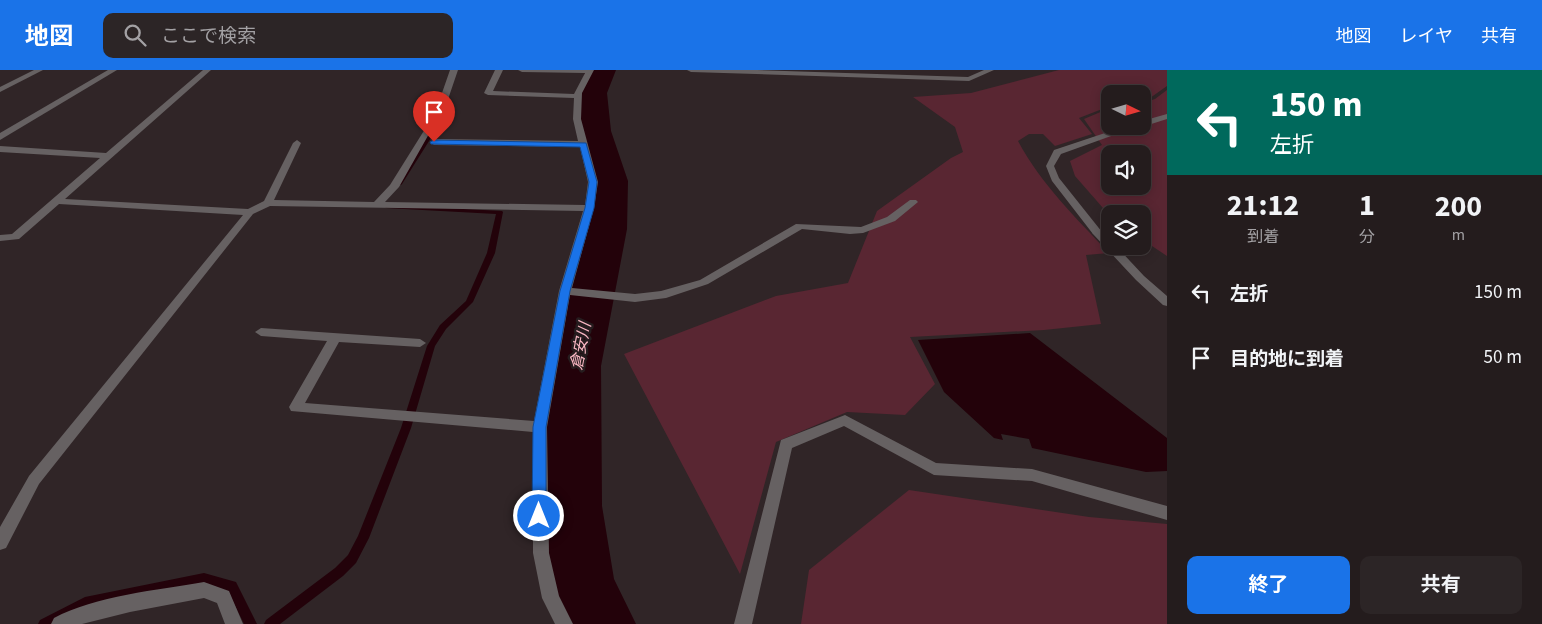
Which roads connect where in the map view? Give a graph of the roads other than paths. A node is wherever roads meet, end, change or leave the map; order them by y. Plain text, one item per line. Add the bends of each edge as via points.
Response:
1 (39, 70) edge
2 (113, 70) edge
3 (207, 70) edge
4 (454, 70) edge
5 (499, 70) edge
6 (522, 70) edge
7 (691, 70) edge
8 (990, 70) edge
9 (590, 71) edge
10 (0, 90) edge
11 (578, 96) junction
12 (1167, 116) edge
13 (1151, 121) edge
14 (1108, 135) edge
15 (0, 137) edge
16 (434, 142) dead end
17 (297, 143) dead end
18 (583, 144) junction
19 (0, 149) edge
20 (109, 156) junction
21 (56, 201) junction
22 (913, 202) dead end
23 (268, 203) junction
24 (381, 204) junction
25 (589, 208) junction
26 (250, 212) junction
27 (1101, 236) edge
28 (0, 238) edge
29 (1118, 255) edge
30 (570, 291) junction
31 (1167, 302) edge
32 (262, 332) dead end
33 (335, 338) junction
34 (420, 343) dead end
35 (540, 427) junction
36 (1167, 512) edge
37 (0, 543) edge
38 (60, 624) edge
39 (234, 624) edge
40 (564, 624) edge
41 (743, 624) edge

1 - 10 street
2 - 15 street
3 - 20 street
4 - 24 street via 439,114 434,116
5 - 11 street via 488,93
6 - 9 street
7 - 8 street via 970,79
9 - 11 street
11 - 18 street via 577,119
12 - 13 street
14 - 27 street via 1057,152 1050,166 1055,179
16 - 18 street
17 - 23 street
18 - 25 street via 593,182
19 - 20 street
20 - 21 street
21 - 26 street
21 - 28 street via 15,238
22 - 30 street via 891,219 863,230 800,226 704,282 662,295 635,298
23 - 24 street
23 - 26 street
24 - 25 street
25 - 30 street
26 - 37 street via 34,480
29 - 31 street
30 - 35 street
32 - 33 street
33 - 34 street
33 - 35 street via 296,407
35 - 40 street via 541,553 551,598
36 - 41 street via 1032,475 934,468 845,420 786,444
38 - 39 street via 71,618 130,603 204,590 224,597

